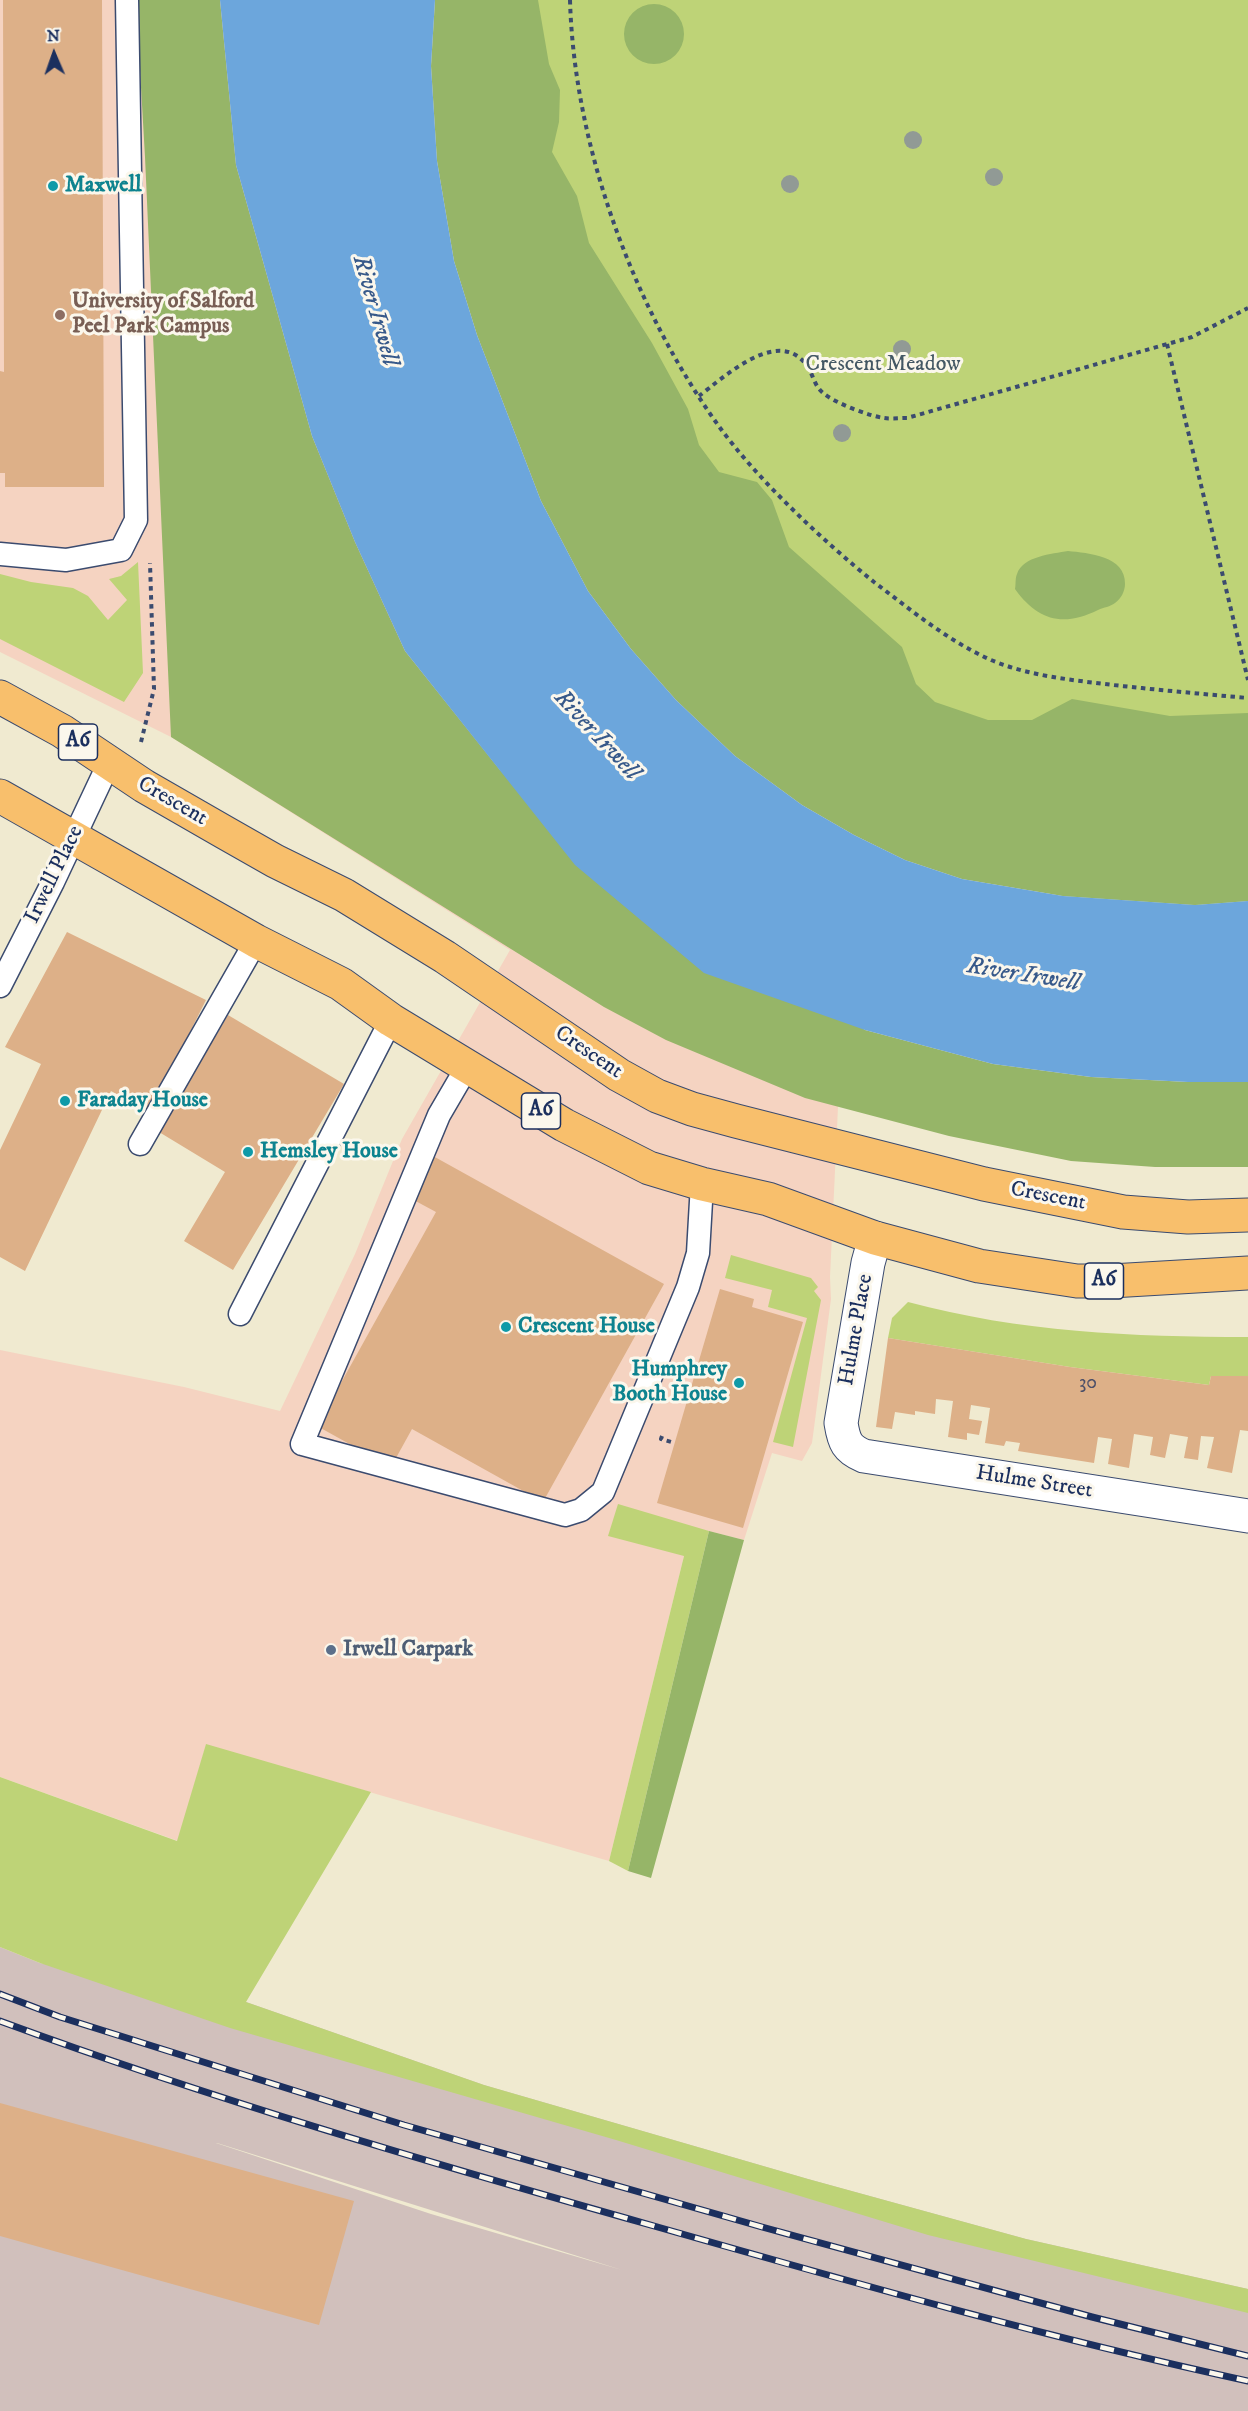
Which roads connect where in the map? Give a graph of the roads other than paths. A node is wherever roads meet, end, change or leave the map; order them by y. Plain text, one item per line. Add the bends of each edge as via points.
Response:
1 (127, 0) edge
2 (0, 554) edge
3 (0, 697) edge
4 (109, 763) junction
5 (0, 796) edge
6 (73, 837) junction
7 (256, 941) junction
8 (0, 986) edge
9 (391, 1020) junction
10 (466, 1067) junction
11 (140, 1144) dead end
12 (702, 1184) junction
13 (1248, 1215) edge
14 (875, 1238) junction
15 (1248, 1273) edge
16 (240, 1314) dead end
17 (841, 1424) joint
18 (1248, 1516) edge

1 - 2 lane via 136,520 121,550 66,561
3 - 4 highway, Crescent / A6 via 62,731
4 - 6 lane, Irwell Place
4 - 13 highway, Crescent / A6 via 275,861 344,895 657,1096 736,1121 984,1184 1123,1212 1188,1217
5 - 6 highway, A6
6 - 7 highway, A6
6 - 8 lane, Irwell Place
7 - 9 highway, A6 via 341,984
7 - 11 lane
9 - 10 highway, A6
9 - 16 lane
10 - 12 highway, A6 via 596,1141 649,1167
10 - 12 lane via 440,1115 302,1444 565,1515 581,1510 603,1492 688,1287 698,1253
12 - 14 highway, A6 via 768,1199
14 - 15 highway, A6 via 979,1266 1077,1281
14 - 17 street, Hulme Place
17 - 18 street, Hulme Street via 844,1442 864,1456

